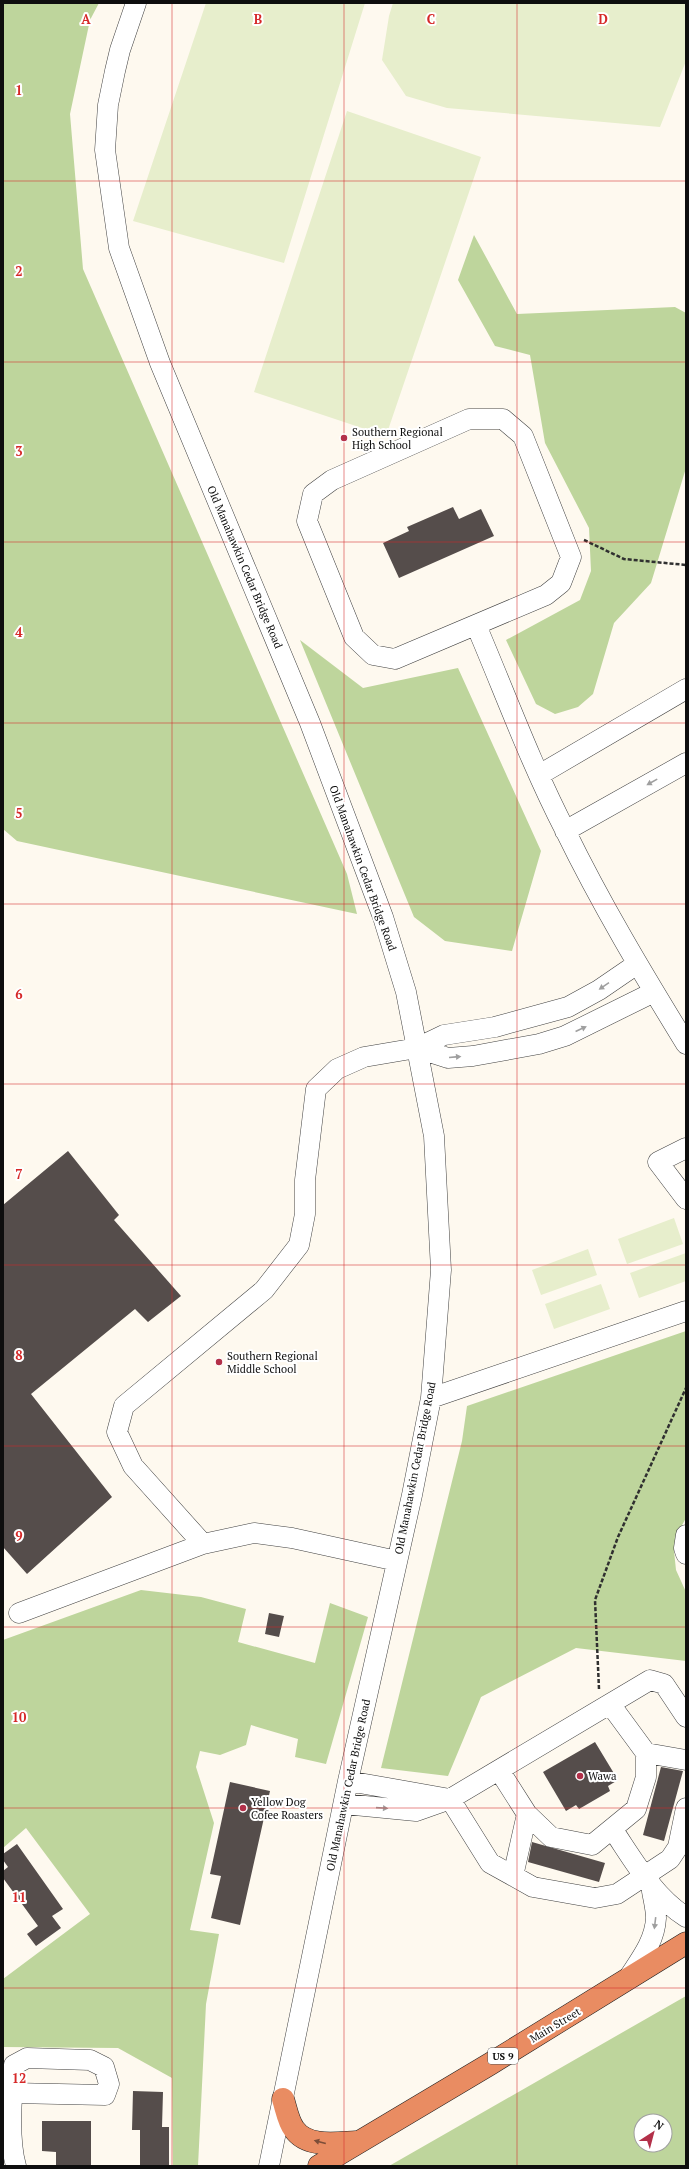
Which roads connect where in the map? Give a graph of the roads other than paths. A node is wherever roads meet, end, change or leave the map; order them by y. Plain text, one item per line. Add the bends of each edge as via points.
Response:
1 (136, 3) edge
2 (476, 625) junction
3 (686, 688) edge
4 (686, 763) edge
5 (539, 775) junction
6 (565, 831) junction
7 (637, 964) junction
8 (654, 992) junction
9 (686, 1044) edge
10 (417, 1048) junction
11 (686, 1148) edge
12 (686, 1198) edge
13 (686, 1311) edge
14 (431, 1398) junction
15 (686, 1535) edge
16 (202, 1544) junction
17 (686, 1554) edge
18 (397, 1561) junction
19 (19, 1613) dead end
20 (610, 1704) junction
21 (686, 1717) edge
22 (646, 1753) junction
23 (686, 1760) edge
24 (499, 1770) junction
25 (348, 1781) junction
26 (450, 1799) junction
27 (344, 1804) junction
28 (686, 1808) edge
29 (527, 1814) junction
30 (613, 1830) junction
31 (513, 1876) junction
32 (648, 1880) junction
33 (686, 1917) edge
34 (686, 1943) edge
35 (627, 1981) junction
36 (12, 2093) dead end
37 (283, 2099) junction
38 (359, 2142) junction
39 (16, 2166) edge
40 (268, 2166) edge
41 (319, 2166) edge

1 - 10 street, Old Manahawkin Cedar Bridge Road via 120,50 108,105 105,150 119,248 160,363 296,689 383,917 406,992
2 - 2 street via 546,595 561,583 571,557 523,436 503,419 469,419 332,480 313,494 306,521 354,637 373,655 394,659
2 - 5 street
3 - 5 street
4 -> 6 street
5 - 6 street
6 - 7 street
7 - 8 street
7 -> 10 street via 568,1007 495,1026 444,1034
8 - 9 street
10 -> 8 street via 448,1058 540,1044 565,1036
10 - 14 street, Old Manahawkin Cedar Bridge Road via 434,1136 441,1270
10 - 16 street via 364,1057 337,1069 316,1089 305,1180 305,1214 299,1245 264,1290 124,1406 117,1432 133,1466
11 - 12 street via 658,1162
13 - 14 street
14 - 18 street, Old Manahawkin Cedar Bridge Road
15 - 17 street
16 - 18 street via 254,1533 292,1538
16 - 19 street
18 - 25 street, Old Manahawkin Cedar Bridge Road
20 - 21 street via 650,1680 664,1684
20 - 22 street
20 - 24 street
22 - 23 street
22 - 30 street via 646,1777 636,1809
24 - 26 street
24 - 29 street
25 - 26 street
25 - 27 street, Old Manahawkin Cedar Bridge Road
27 -> 26 street via 416,1811
26 - 31 street via 490,1863
27 - 37 street, Old Manahawkin Cedar Bridge Road
28 - 32 street via 678,1847 670,1859
29 - 30 street via 551,1837 592,1846
29 - 31 street
30 - 32 street
31 - 32 street via 533,1887 595,1898 617,1894
32 - 33 street via 672,1908
32 -> 35 street via 656,1918 653,1935
34 - 35 highway, Main Street / US 9
35 - 38 highway, Main Street / US 9
36 - 39 street via 13,2152
38 -> 37 highway via 324,2144 302,2136 294,2129
37 - 40 street, Old Manahawkin Cedar Bridge Road
38 - 41 highway, Main Street / US 9

